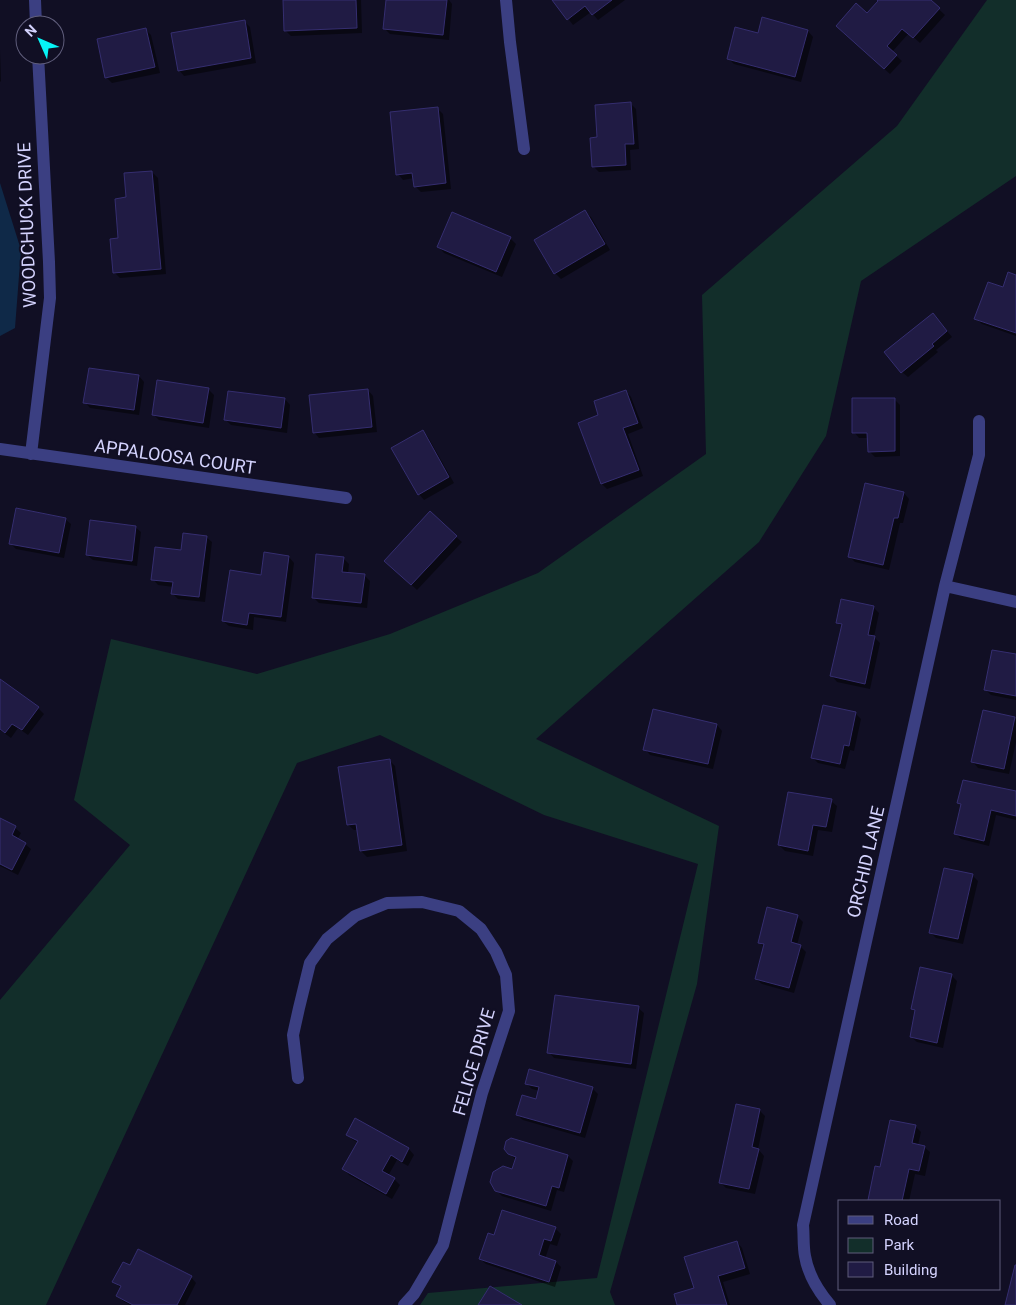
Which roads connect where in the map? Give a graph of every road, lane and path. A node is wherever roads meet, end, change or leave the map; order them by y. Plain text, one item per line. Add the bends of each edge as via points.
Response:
1 (35, 0) edge
2 (506, 0) edge
3 (36, 15) edge
4 (39, 65) edge
5 (524, 149) dead end
6 (979, 421) dead end
7 (0, 449) edge
8 (31, 454) junction
9 (346, 498) dead end
10 (945, 586) junction
11 (1016, 602) edge
12 (298, 1078) dead end
13 (404, 1305) edge
14 (830, 1305) edge

1 - 3 street
2 - 5 street
4 - 8 street, WOODCHUCK DRIVE via 50,298
6 - 10 street, ORCHID LANE via 979,454
7 - 8 street, APPALOOSA COURT
8 - 9 street, APPALOOSA COURT
10 - 11 street
10 - 14 street, ORCHID LANE via 804,1225 809,1270
12 - 13 street, FELICE DRIVE via 293,1035 310,963 327,939 355,916 387,903 422,902 459,911 481,929 506,975 509,1012 482,1093 443,1245

